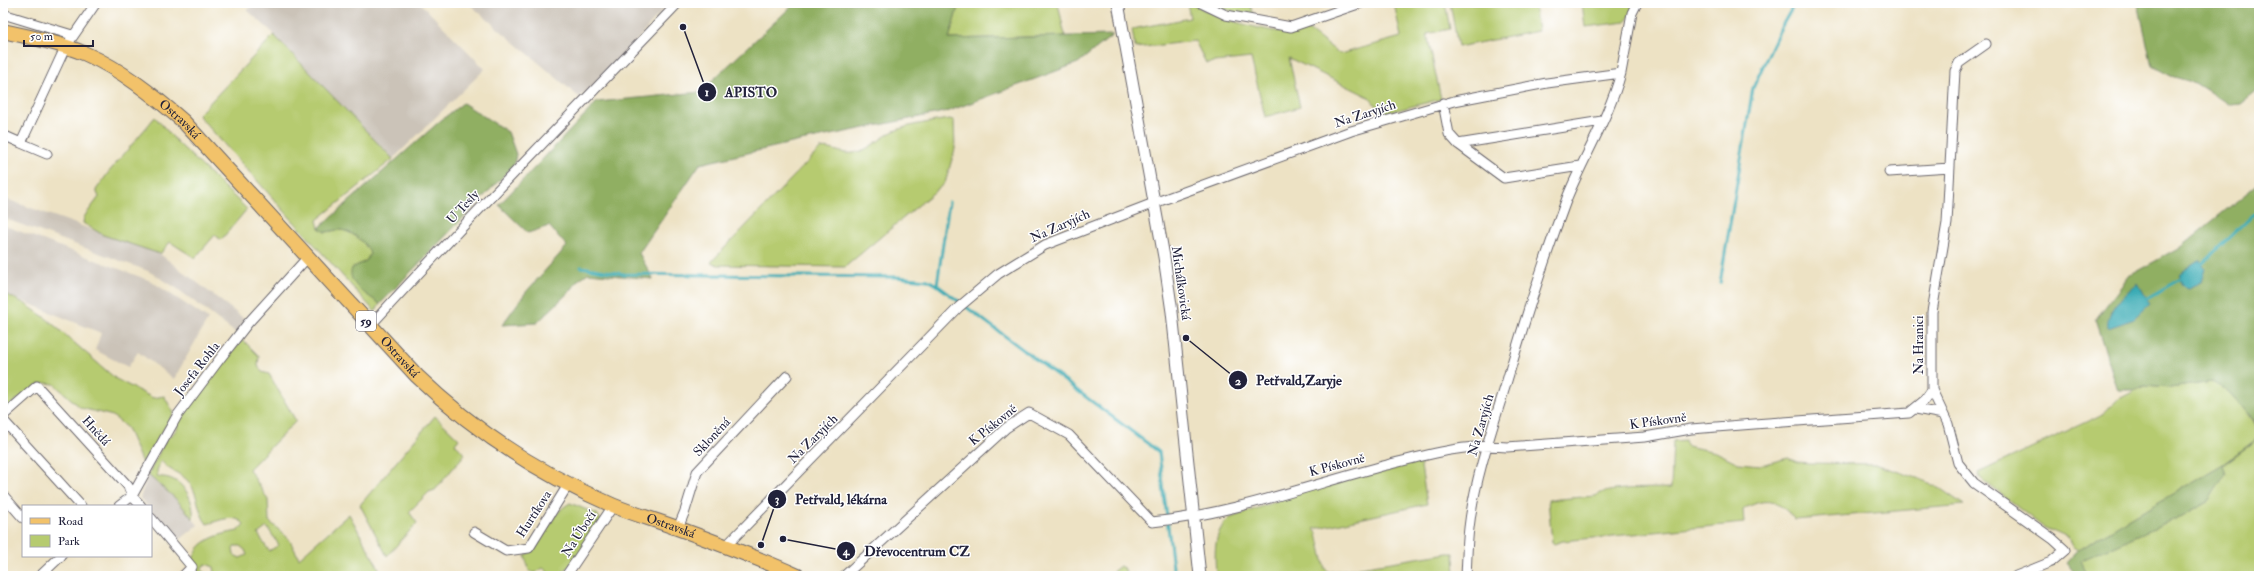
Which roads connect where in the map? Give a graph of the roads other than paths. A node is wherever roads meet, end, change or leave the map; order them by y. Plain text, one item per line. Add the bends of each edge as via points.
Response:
1 (96, 3) edge
2 (678, 3) edge
3 (1118, 3) edge
4 (1201, 3) edge
5 (1360, 3) edge
6 (1637, 3) edge
7 (3, 14) edge
8 (3, 31) edge
9 (72, 35) junction
10 (1986, 44) dead end
11 (65, 48) junction
12 (1621, 73) junction
13 (1443, 104) junction
14 (1602, 121) junction
15 (3, 135) edge
16 (21, 143) junction
17 (1458, 144) junction
18 (47, 154) dead end
19 (1580, 166) junction
20 (1950, 168) junction
21 (1889, 172) dead end
22 (1154, 203) junction
23 (308, 257) junction
24 (370, 326) junction
25 (787, 376) dead end
26 (1932, 390) junction
27 (1916, 409) junction
28 (1943, 414) junction
29 (3, 416) edge
30 (3, 420) edge
31 (1488, 445) junction
32 (568, 485) junction
33 (3, 496) edge
34 (132, 496) junction
35 (79, 505) edge
36 (120, 505) edge
37 (140, 505) edge
38 (613, 506) junction
39 (22, 517) edge
40 (1194, 518) junction
41 (152, 519) edge
42 (678, 528) junction
43 (474, 532) dead end
44 (725, 547) junction
45 (60, 557) edge
46 (40, 576) edge
47 (183, 576) edge
48 (566, 576) edge
49 (798, 576) edge
50 (844, 576) edge
51 (1200, 576) edge
52 (1466, 576) edge
53 (2016, 576) edge

1 - 9 street
2 - 24 street, U Tesly via 521,164
3 - 22 street, Michálkovická
4 - 5 street via 1226,15 1291,28
6 - 12 street via 1632,13
7 - 9 street
8 - 11 main road, Ostravská / 59
9 - 11 street
10 - 20 street, Na Hranici via 1956,67
11 - 16 street
11 - 23 main road, Ostravská / 59 via 85,53 123,73 183,121
12 - 13 street, Na Zaryjích via 1547,83
12 - 14 street, Na Zaryjích
13 - 17 street via 1449,134
13 - 22 street, Na Zaryjích via 1351,131
14 - 17 street
14 - 19 street, Na Zaryjích
15 - 16 street
16 - 18 street
17 - 19 street via 1504,178
19 - 31 street, Na Zaryjích via 1535,286
20 - 21 street
20 - 26 street, Na Hranici via 1947,223 1932,312
22 - 40 street, Michálkovická via 1178,357
22 - 44 street, Na Zaryjích via 1045,245 998,274 959,307
23 - 24 main road, Ostravská / 59
23 - 34 street, Josefa Rohla via 248,323 177,416
24 - 32 main road, Ostravská / 59 via 416,376 462,417 517,457
25 - 42 street, Skloněná via 697,472
26 - 27 street
26 - 28 street, Na Hranici
27 - 28 street
27 - 31 street, K Pískovně via 1901,414 1691,429 1645,437 1507,447
28 - 53 street, Na Hranici via 1951,433 1958,463 1974,483 2065,550 2051,562
29 - 34 street, Hnědá via 37,386 128,486
30 - 35 street
31 - 40 street, K Pískovně via 1408,460
31 - 52 street, Na Zaryjích via 1469,527
32 - 38 main road, Ostravská / 59
32 - 43 street, Hurtíkova via 529,548 506,551
33 - 39 street
34 - 36 street, Josefa Rohla
34 - 37 street, Hnědá
38 - 42 main road, Ostravská / 59
38 - 48 street, Na Úbočí
40 - 50 street, K Pískovně via 1152,522 1068,435 1029,413 1006,428
40 - 51 street, Michálkovická
41 - 47 street via 192,567
42 - 44 main road, Ostravská / 59
44 - 49 main road, Ostravská / 59
45 - 46 street

